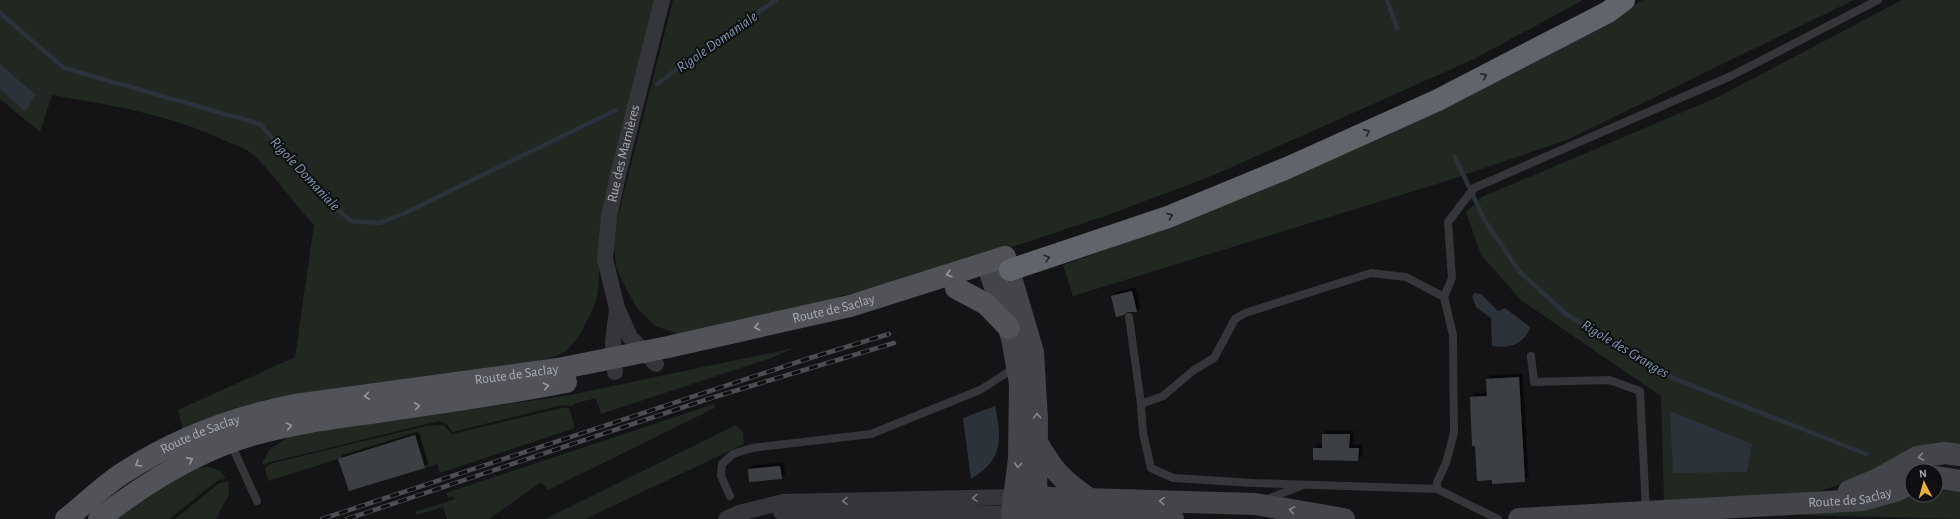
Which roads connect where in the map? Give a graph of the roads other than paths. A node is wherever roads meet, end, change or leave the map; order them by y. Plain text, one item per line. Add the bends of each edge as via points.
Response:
1 (662, 0) edge
2 (1603, 0) edge
3 (1624, 0) edge
4 (1878, 0) edge
5 (998, 267) junction
6 (956, 288) junction
7 (1444, 297) junction
8 (617, 308) junction
9 (1129, 317) dead end
10 (1009, 328) junction
11 (1531, 356) dead end
12 (650, 358) junction
13 (614, 364) junction
14 (1018, 366) junction
15 (1141, 404) junction
16 (1037, 442) junction
17 (231, 443) junction
18 (1960, 455) edge
19 (1944, 478) edge
20 (1960, 481) edge
21 (1305, 485) junction
22 (1904, 486) edge
23 (1437, 489) junction
24 (730, 496) dead end
25 (1090, 500) junction
26 (256, 501) dead end
27 (1255, 504) junction
28 (1013, 505) junction
29 (1036, 505) junction
30 (1785, 505) junction
31 (1646, 512) junction
32 (66, 519) edge
33 (99, 519) edge
34 (726, 519) edge
35 (1173, 519) edge
36 (1344, 519) edge
37 (1498, 519) edge
38 (1520, 519) edge

1 - 8 street, Rue des Marnières via 624,148 606,233 605,259
2 - 5 highway via 1428,88 1282,155
5 -> 3 highway via 1168,217 1287,168 1438,100 1608,12
4 - 7 lane via 1731,76 1474,188 1448,222 1452,278
5 - 6 main road, Route de Saclay
5 - 10 main road
5 -> 12 main road, Route de Saclay
16 -> 5 main road via 1033,352
6 - 10 main road via 986,304
6 - 12 main road, Route de Saclay via 743,346
7 - 15 lane via 1406,277 1371,273 1245,313 1235,319 1214,358 1194,370 1162,396
7 - 23 lane via 1453,335 1454,433 1446,463 1437,482
8 - 12 street, Rue des Marnières via 630,337
8 - 13 street, Rue des Marnières
9 - 15 lane
10 - 14 main road
11 - 31 lane via 1534,382 1609,380 1640,391
12 - 13 main road, Route de Saclay
17 -> 13 main road, Route de Saclay via 251,435 310,422 514,392
13 -> 32 main road, Route de Saclay via 558,369 295,405 240,418 217,425 165,448 122,474
14 - 24 lane via 980,390 871,434 759,447 733,454 722,464 721,476
14 -> 28 main road via 1018,459
15 - 21 lane via 1143,433 1151,468 1173,478
16 - 25 main road via 1049,464 1059,475
16 - 29 main road
17 - 26 lane
33 -> 17 main road, Route de Saclay via 134,491 194,458
18 -> 30 main road, Route de Saclay via 1945,453 1917,457 1846,493
19 - 20 main road
21 - 23 lane
21 - 27 lane
22 - 30 main road, Route de Saclay via 1863,500
23 - 37 lane
27 -> 25 main road
25 - 29 main road
36 -> 27 main road
28 - 29 main road
28 - 34 street via 786,513 758,508
29 - 35 main road
30 - 31 main road, Route de Saclay
31 - 38 main road, Route de Saclay

